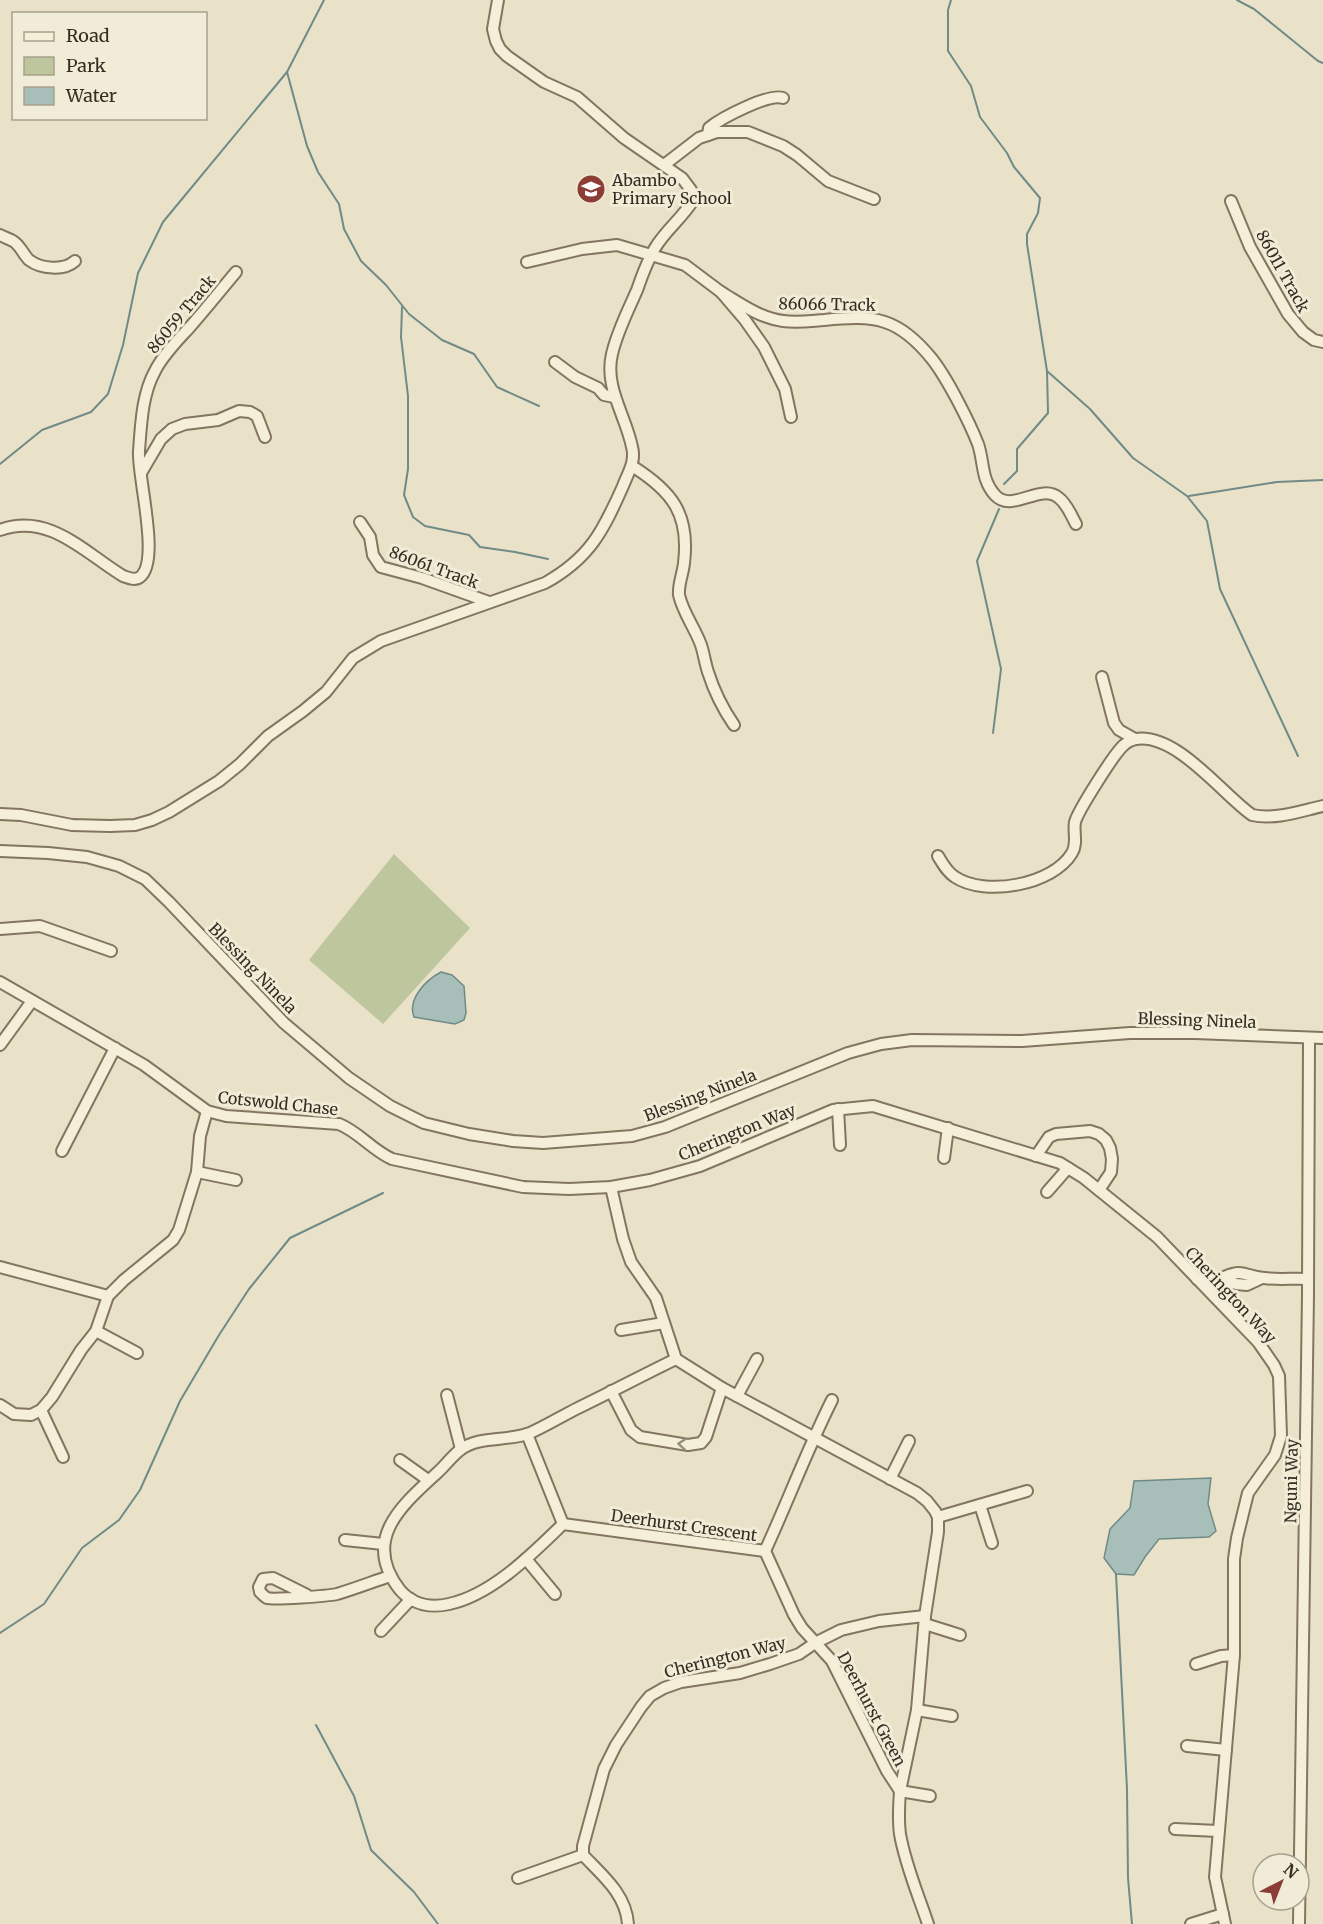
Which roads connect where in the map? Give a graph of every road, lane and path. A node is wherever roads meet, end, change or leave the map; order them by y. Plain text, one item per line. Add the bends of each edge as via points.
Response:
1 (498, 0) edge
2 (783, 98) dead end
3 (708, 135) junction
4 (664, 165) junction
5 (874, 199) dead end
6 (1231, 201) dead end
7 (0, 235) edge
8 (651, 255) junction
9 (75, 261) dead end
10 (527, 262) dead end
11 (236, 272) dead end
12 (721, 292) junction
13 (1323, 342) edge
14 (555, 362) dead end
15 (612, 377) junction
16 (598, 388) junction
17 (614, 397) junction
18 (791, 417) dead end
19 (265, 437) dead end
20 (632, 466) junction
21 (141, 473) junction
22 (360, 522) dead end
23 (1076, 524) dead end
24 (0, 530) edge
25 (489, 602) junction
26 (1102, 677) dead end
27 (734, 726) dead end
28 (1135, 739) junction
29 (1323, 806) edge
30 (0, 814) edge
31 (0, 851) edge
32 (939, 856) dead end
33 (0, 929) edge
34 (111, 951) dead end
35 (0, 982) edge
36 (32, 1001) junction
37 (1323, 1038) edge
38 (1309, 1039) junction
39 (0, 1046) edge
40 (115, 1048) junction
41 (838, 1109) junction
42 (207, 1111) junction
43 (948, 1128) junction
44 (840, 1145) dead end
45 (62, 1151) dead end
46 (1036, 1156) junction
47 (944, 1158) dead end
48 (1068, 1168) junction
49 (197, 1172) junction
50 (236, 1180) dead end
51 (611, 1186) junction
52 (1099, 1190) junction
53 (1047, 1192) dead end
54 (0, 1268) edge
55 (1197, 1279) junction
56 (1308, 1279) junction
57 (108, 1296) junction
58 (664, 1323) junction
59 (621, 1330) dead end
60 (96, 1331) junction
61 (137, 1353) dead end
62 (676, 1359) junction
63 (757, 1359) dead end
64 (722, 1388) junction
65 (611, 1391) junction
66 (447, 1395) dead end
67 (737, 1396) junction
68 (832, 1400) dead end
69 (1, 1408) edge
70 (41, 1410) junction
71 (527, 1434) junction
72 (813, 1438) junction
73 (909, 1441) dead end
74 (461, 1449) junction
75 (63, 1457) dead end
76 (400, 1460) dead end
77 (891, 1479) junction
78 (428, 1480) junction
79 (1027, 1491) dead end
80 (980, 1505) junction
81 (938, 1517) junction
82 (563, 1524) junction
83 (345, 1540) dead end
84 (992, 1543) dead end
85 (383, 1544) junction
86 (765, 1551) junction
87 (526, 1559) junction
88 (390, 1576) junction
89 (555, 1594) dead end
90 (306, 1595) dead end
91 (411, 1599) junction
92 (925, 1620) junction
93 (381, 1631) dead end
94 (960, 1635) dead end
95 (815, 1642) junction
96 (1234, 1655) junction
97 (1196, 1664) dead end
98 (917, 1710) junction
99 (952, 1716) dead end
100 (1187, 1746) dead end
101 (1226, 1750) junction
102 (900, 1791) junction
103 (930, 1796) dead end
104 (1175, 1829) dead end
105 (1218, 1832) junction
106 (583, 1855) junction
107 (518, 1878) dead end
108 (1224, 1919) edge
109 (628, 1924) edge
110 (928, 1924) edge
111 (1191, 1924) edge
112 (1299, 1924) edge

1 - 4 street via 493,29 507,56 544,82 577,97 624,138
2 - 3 street via 773,97 726,117 709,128
3 - 4 street
3 - 5 street via 748,132 765,137 797,155 828,181
4 - 8 street via 687,183 693,196 689,207
6 - 13 street, 86011 Track via 1250,247 1288,314 1303,332
7 - 9 street via 15,242 37,264 60,267
8 - 10 street, 86066 Track via 616,246 582,249
8 - 12 street, 86066 Track via 685,265
8 - 15 street via 611,356
11 - 21 street, 86059 Track via 154,371 143,411
12 - 18 street, 86066 Track via 760,340 785,389
12 - 23 street, 86066 Track via 766,317 783,321 865,317 898,327 933,360 949,385 980,453 987,484 998,499 1012,502 1054,495 1066,505
14 - 16 street via 574,377
15 - 16 street via 600,381
15 - 17 street
16 - 17 street
17 - 20 street via 633,447
19 - 21 street via 257,416 250,412 185,424 165,433
20 - 25 street via 604,527 579,559 545,583
20 - 27 street via 657,483 681,514 686,534 679,592 682,606 702,647 717,696
21 - 24 street, 86059 Track via 148,553 144,572 137,578 123,576 57,532 21,525
22 - 25 street, 86061 Track via 381,567
25 - 30 street via 365,649 326,692 262,741 219,781 152,820 119,826 72,825
26 - 28 street via 1114,723
28 - 29 street via 1166,745 1193,762 1252,815 1263,818
28 - 32 street via 1124,744 1114,756 1078,812 1072,854 1051,872 1005,887 984,886 955,877
31 - 38 street, Blessing Ninela via 87,857 145,879 284,1023 349,1078 424,1123 513,1141 543,1143 632,1136 675,1123 848,1053 912,1040 1022,1041 1130,1033
33 - 34 street via 40,926
35 - 36 street, Cotswold Chase
36 - 39 street
36 - 40 street, Cotswold Chase
37 - 38 street, Blessing Ninela
38 - 56 street, Nguni Way
40 - 42 street, Cotswold Chase
40 - 45 street
41 - 43 street, Cherington Way via 873,1106
41 - 44 street
41 - 51 street, Cherington Way via 700,1166
42 - 49 street
42 - 51 street, Cotswold Chase via 226,1116 339,1124 392,1159 523,1187
43 - 46 street, Cherington Way
43 - 47 street
46 - 48 street, Cherington Way
46 - 52 street via 1049,1137 1056,1134 1099,1134 1106,1140 1112,1159 1111,1172
48 - 52 street, Cherington Way
48 - 53 street
49 - 50 street
49 - 57 street via 174,1240
51 - 58 street via 631,1262 656,1298
52 - 55 street, Cherington Way via 1157,1237
54 - 57 street
55 - 56 street via 1222,1278 1248,1285 1262,1278
55 - 96 street, Cherington Way via 1258,1342 1274,1365 1281,1385 1279,1446 1248,1493 1237,1538
56 - 112 street, Nguni Way
57 - 60 street
58 - 59 street
58 - 62 street
60 - 61 street
60 - 70 street
62 - 64 street
62 - 65 street
63 - 67 street
64 -> 65 street via 706,1437 701,1443 688,1445 635,1434
64 - 67 street
65 - 71 street
66 - 74 street
67 - 72 street
68 - 72 street, Deerhurst Crescent
69 - 70 street via 31,1415
70 - 75 street
71 - 74 street via 478,1442
71 - 82 street
72 - 77 street
72 - 86 street, Deerhurst Crescent
73 - 77 street
74 - 78 street
76 - 78 street
77 - 81 street via 927,1501
78 - 85 street via 401,1509
79 - 80 street
80 - 81 street
80 - 84 street
81 - 92 street
82 - 86 street, Deerhurst Crescent
82 - 87 street
83 - 85 street
85 - 88 street
86 - 95 street, Deerhurst Green via 794,1615
87 - 89 street
87 - 91 street via 487,1588 451,1604 431,1607
88 - 90 street via 336,1594
88 - 91 street
91 - 93 street
92 - 94 street
92 - 95 street, Cherington Way via 879,1621 841,1630
92 - 98 street
95 - 102 street, Deerhurst Green via 832,1661
95 - 106 street, Cherington Way via 799,1654 770,1664 681,1682 650,1696 603,1769
96 - 97 street
96 - 101 street, Cherington Way
98 - 99 street
98 - 102 street
100 - 101 street
101 - 105 street, Cherington Way
102 - 103 street
102 - 110 street via 900,1832
104 - 105 street
105 - 108 street, Cherington Way via 1215,1877
106 - 107 street
106 - 109 street via 617,1890
108 - 111 street, Cherington Way

